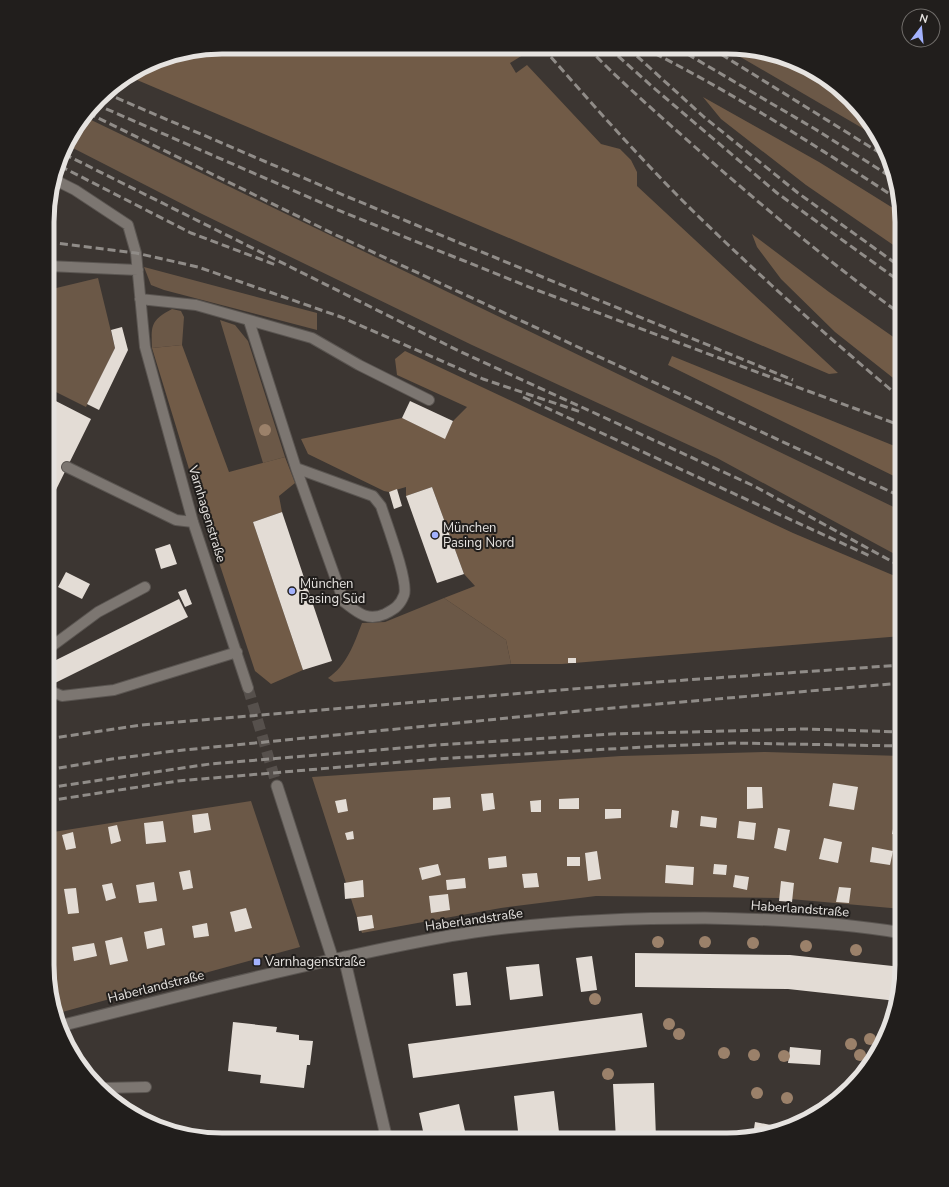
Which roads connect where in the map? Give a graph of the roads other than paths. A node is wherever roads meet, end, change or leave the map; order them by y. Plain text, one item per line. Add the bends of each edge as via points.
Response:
1 (59, 182) edge
2 (54, 266) edge
3 (138, 270) junction
4 (140, 299) junction
5 (249, 322) junction
6 (429, 400) dead end
7 (67, 467) dead end
8 (296, 468) junction
9 (192, 522) junction
10 (145, 587) dead end
11 (54, 645) edge
12 (237, 652) junction
13 (248, 688) tunnel mouth
14 (54, 693) edge
15 (277, 786) tunnel mouth
16 (895, 932) edge
17 (339, 959) junction
18 (65, 1025) edge
19 (146, 1087) dead end
20 (107, 1088) edge
21 (385, 1133) edge

1 - 3 lane, Varnhagenstraße via 128,225
2 - 3 lane
3 - 4 lane, Varnhagenstraße
4 - 5 lane via 196,305
4 - 9 lane, Varnhagenstraße via 145,347
5 - 6 lane via 312,338
5 - 8 lane
7 - 9 lane via 176,520
8 - 8 lane via 344,602 362,616 379,616 397,608 404,594 404,580 381,506 373,496
9 - 12 lane, Varnhagenstraße
10 - 11 lane via 98,612
12 - 13 lane, Varnhagenstraße
12 - 14 lane via 114,690 62,696
15 - 17 street
16 - 17 street, Haberlandstraße via 762,919 657,918 564,922 456,935
17 - 18 street, Haberlandstraße via 284,970
17 - 21 street
19 - 20 lane

